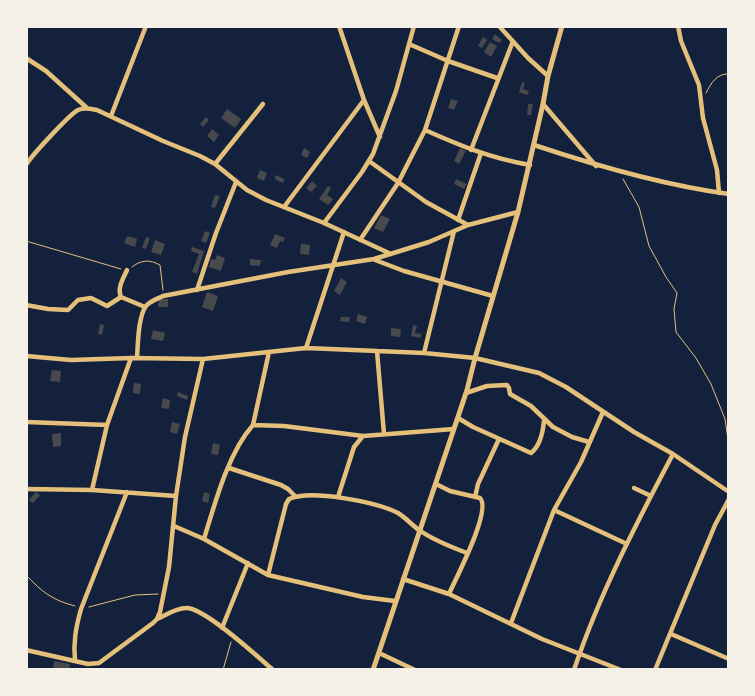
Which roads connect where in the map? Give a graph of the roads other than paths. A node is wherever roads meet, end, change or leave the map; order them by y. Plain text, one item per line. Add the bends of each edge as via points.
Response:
1 (146, 26) edge
2 (339, 26) edge
3 (414, 26) edge
4 (459, 26) edge
5 (499, 26) edge
6 (509, 26) edge
7 (562, 26) edge
8 (678, 26) edge
9 (504, 32) junction
10 (513, 41) junction
11 (409, 44) junction
12 (26, 58) edge
13 (448, 61) junction
14 (548, 76) junction
15 (497, 78) junction
16 (364, 100) junction
17 (262, 104) dead end
18 (543, 104) junction
19 (87, 108) junction
20 (111, 116) junction
21 (424, 130) junction
22 (380, 137) junction
23 (534, 145) junction
24 (471, 150) junction
25 (481, 153) junction
26 (368, 161) junction
27 (27, 162) edge
28 (215, 164) junction
29 (530, 165) junction
30 (596, 166) junction
31 (236, 182) junction
32 (398, 183) junction
33 (719, 192) junction
34 (729, 194) edge
35 (284, 207) junction
36 (518, 212) junction
37 (458, 220) junction
38 (324, 223) junction
39 (468, 225) junction
40 (454, 231) junction
41 (344, 232) junction
42 (360, 240) junction
43 (391, 254) junction
44 (374, 259) junction
45 (332, 265) junction
46 (126, 270) road end
47 (441, 282) junction
48 (197, 290) junction
49 (493, 296) junction
50 (121, 297) junction
51 (26, 305) edge
52 (145, 308) junction
53 (306, 348) junction
54 (377, 351) junction
55 (270, 352) junction
56 (424, 353) junction
57 (26, 356) edge
58 (130, 358) junction
59 (137, 358) junction
60 (475, 358) junction
61 (204, 359) junction
62 (466, 393) junction
63 (602, 412) junction
64 (458, 418) junction
65 (544, 420) junction
66 (26, 422) edge
67 (107, 425) junction
68 (253, 425) junction
69 (454, 429) junction
70 (384, 434) junction
71 (362, 436) junction
72 (499, 439) junction
73 (589, 442) junction
74 (673, 454) junction
75 (229, 468) junction
76 (436, 484) junction
77 (634, 488) dead end
78 (26, 489) edge
79 (92, 490) junction
80 (127, 492) junction
81 (729, 492) edge
82 (176, 496) junction
83 (295, 496) junction
84 (651, 496) junction
85 (338, 497) junction
86 (475, 497) junction
87 (729, 499) edge
88 (554, 510) junction
89 (174, 526) junction
90 (420, 531) junction
91 (204, 539) junction
92 (627, 544) junction
93 (468, 553) junction
94 (248, 563) junction
95 (268, 575) junction
96 (403, 578) junction
97 (449, 594) junction
98 (396, 601) junction
99 (157, 619) junction
100 (511, 623) junction
101 (222, 628) junction
102 (671, 634) junction
103 (26, 650) edge
104 (379, 653) junction
105 (580, 654) junction
106 (729, 659) edge
107 (75, 661) junction
108 (88, 667) edge
109 (274, 670) edge
110 (373, 670) edge
111 (416, 670) edge
112 (574, 670) edge
113 (620, 670) edge
114 (655, 670) edge

1 - 20 street
2 - 16 street
3 - 11 street
4 - 13 street
5 - 9 street
6 - 9 street
7 - 14 street
8 - 33 street via 699,84
9 - 10 street
10 - 14 street
10 - 15 street
11 - 13 street
11 - 22 street
12 - 19 street via 46,71
13 - 15 street
13 - 21 street
14 - 18 street
15 - 24 street
16 - 22 street
16 - 35 street
17 - 28 street
18 - 23 street
18 - 30 street
19 - 20 street
19 - 27 street via 74,113
20 - 28 street
21 - 24 street
21 - 32 street
22 - 26 street
23 - 29 street
23 - 30 street
24 - 25 street
25 - 29 street
25 - 37 street
26 - 32 street
26 - 38 street
28 - 31 street
29 - 36 street
30 - 33 street
31 - 35 street
31 - 48 street
32 - 37 street
32 - 42 street
33 - 34 street
35 - 38 street
36 - 39 street
36 - 49 street
37 - 39 street
38 - 41 street
39 - 40 street
40 - 43 street
40 - 47 street
41 - 42 street
41 - 45 street
42 - 43 street
43 - 44 street
44 - 45 street
44 - 47 street
45 - 48 street
45 - 53 street
46 - 50 street via 120,286
47 - 49 street
47 - 56 street
48 - 52 street via 163,296
49 - 60 street
50 - 51 street via 107,306 91,298 78,300 68,310
50 - 52 street
52 - 59 street
53 - 54 street
53 - 55 street
54 - 56 street
54 - 70 street
55 - 61 street
55 - 68 street
56 - 60 street
57 - 58 street via 71,360
58 - 59 street
58 - 67 street
59 - 61 street
60 - 62 street
60 - 63 street via 539,373
61 - 82 street via 185,437
62 - 64 street
62 - 65 street via 487,386 506,385 510,394 531,406
63 - 73 street
63 - 74 street
64 - 69 street
64 - 72 street
65 - 72 street via 539,442 531,453
65 - 73 street via 563,433
66 - 67 street
67 - 79 street
68 - 71 street
68 - 75 street
69 - 70 street
69 - 76 street
70 - 71 street
71 - 85 street via 354,447
72 - 86 street
73 - 88 street
74 - 81 street
74 - 84 street
75 - 83 street via 281,485
75 - 91 street
76 - 86 street
76 - 90 street
77 - 84 street
78 - 79 street
79 - 80 street
80 - 82 street
80 - 107 street via 81,608 75,628
82 - 89 street
83 - 85 street
83 - 95 street via 289,499 282,514
84 - 92 street
85 - 90 street via 393,511
86 - 93 street via 483,501 484,507
87 - 102 street via 715,525
88 - 92 street
88 - 100 street
89 - 91 street
89 - 99 street
90 - 93 street
90 - 96 street
91 - 94 street
92 - 105 street via 593,616
93 - 97 street
94 - 95 street
94 - 101 street
95 - 98 street via 363,597
96 - 97 street
96 - 98 street
97 - 100 street
98 - 104 street
99 - 101 street via 180,608 191,608
99 - 108 street via 107,658
100 - 105 street
101 - 109 street
102 - 106 street
102 - 114 street
103 - 107 street
104 - 110 street
104 - 111 street
105 - 112 street
105 - 113 street
107 - 108 street

